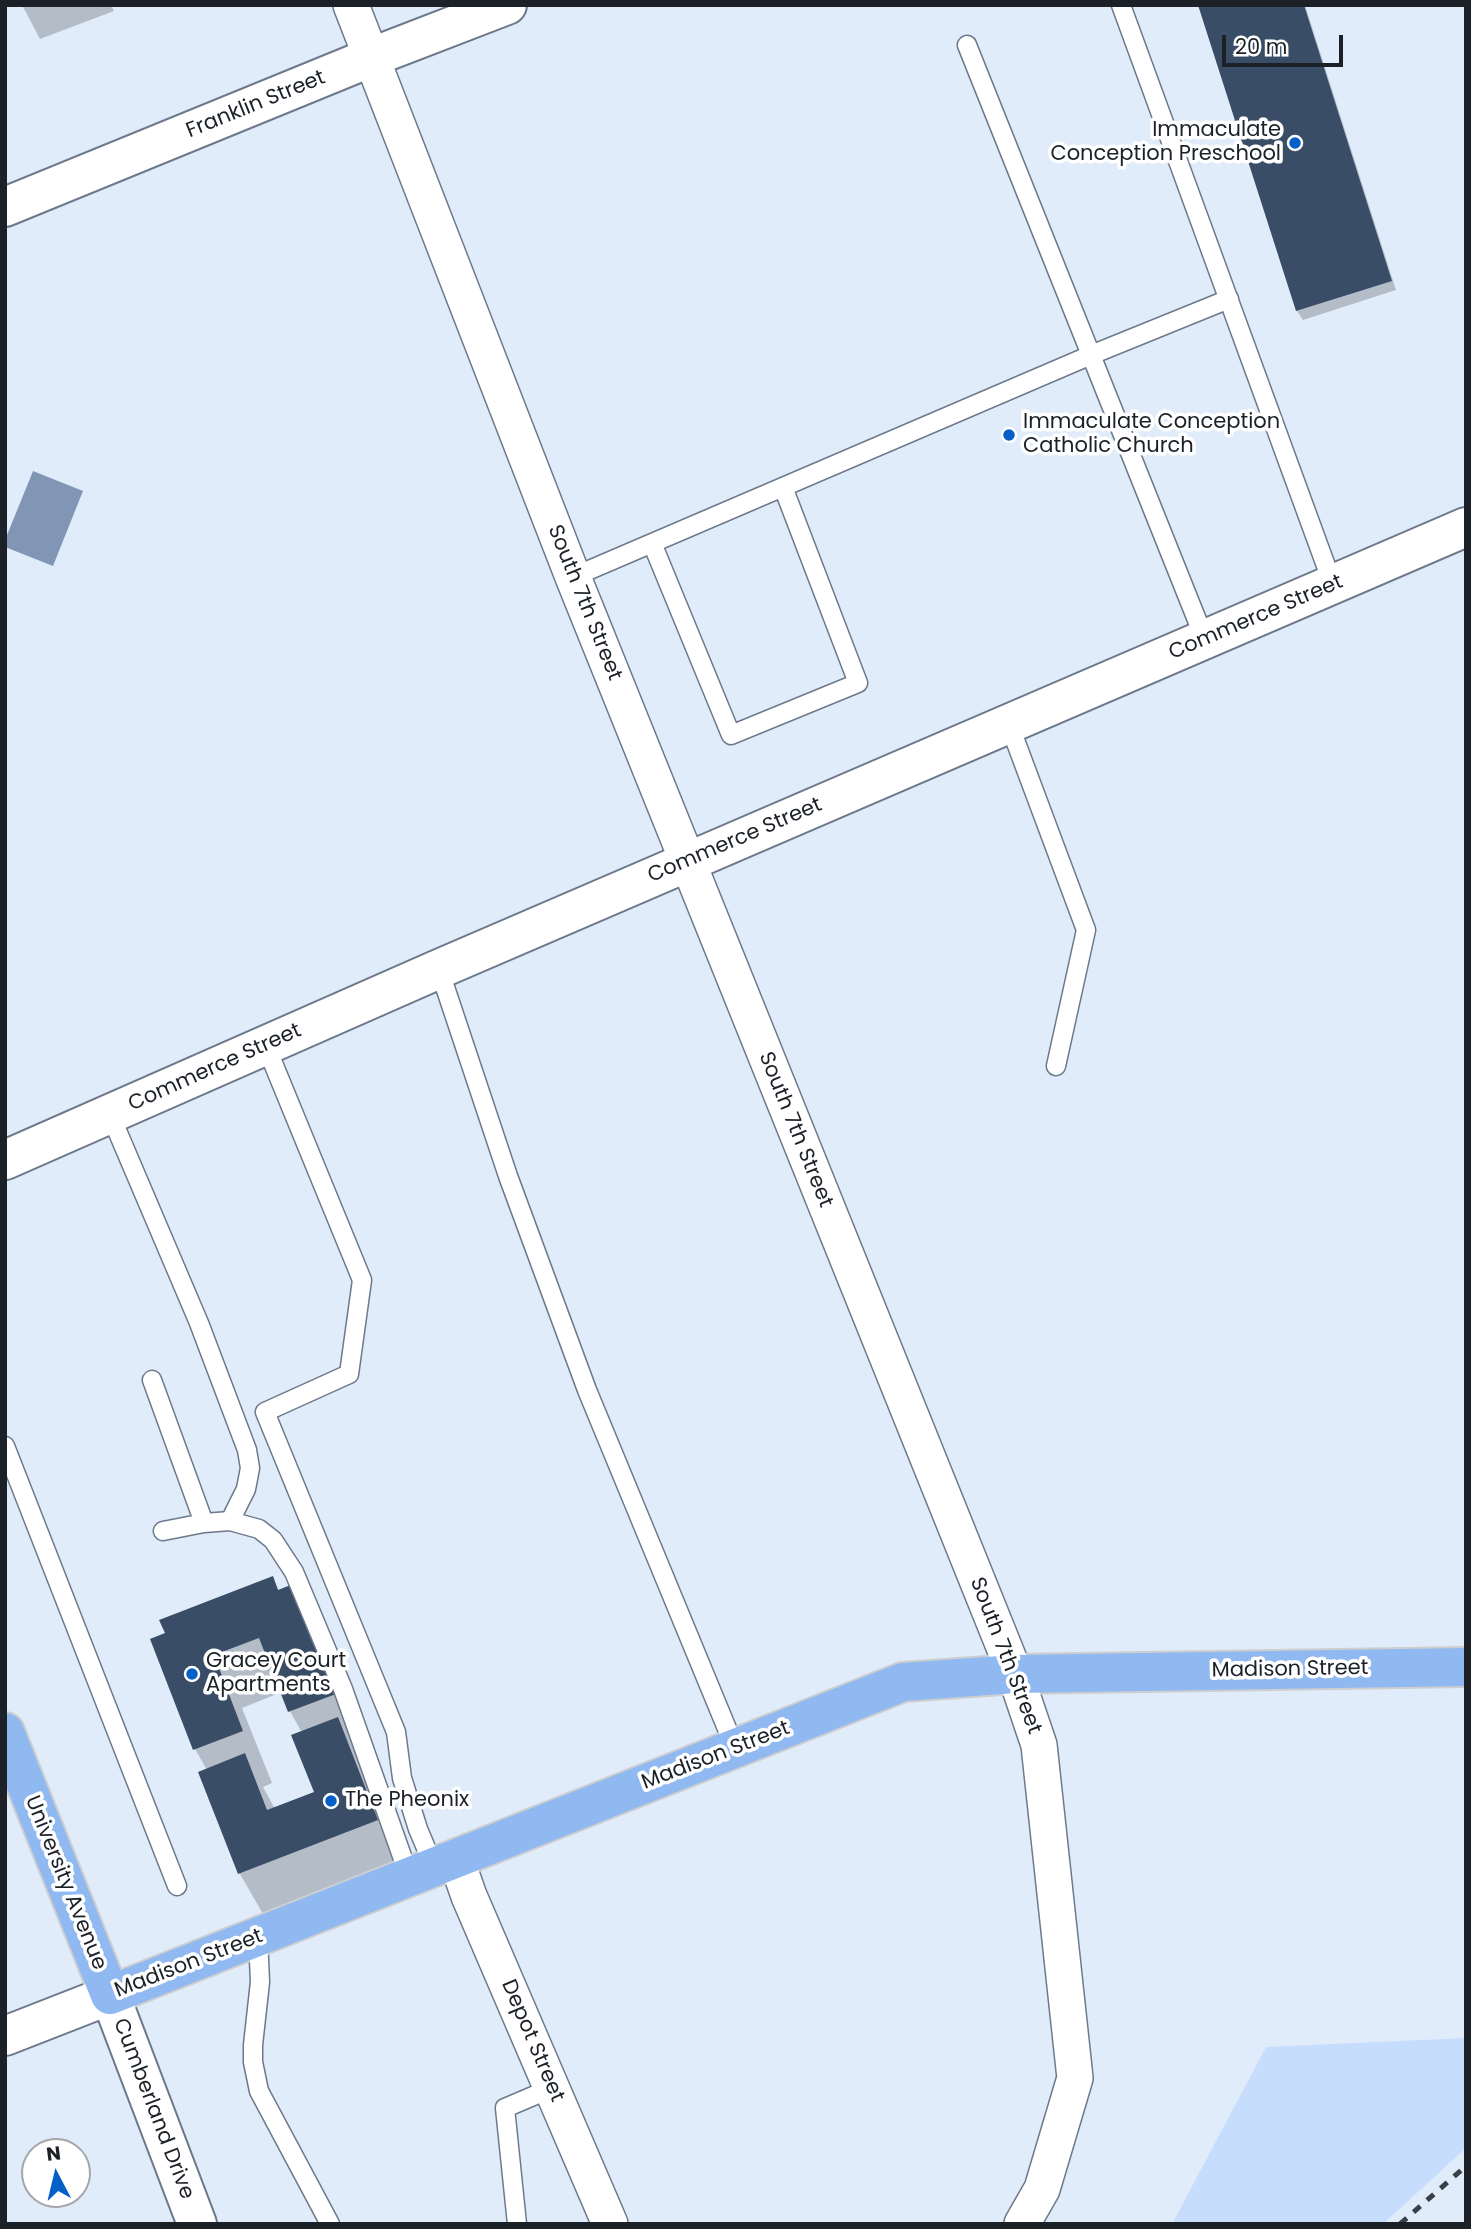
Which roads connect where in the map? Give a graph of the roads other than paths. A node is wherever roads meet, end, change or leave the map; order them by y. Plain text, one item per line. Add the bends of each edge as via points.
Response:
1 (351, 5) edge
2 (507, 5) edge
3 (1121, 5) edge
4 (967, 45) dead end
5 (372, 57) junction
6 (5, 207) edge
7 (1229, 299) junction
8 (1091, 355) junction
9 (783, 486) junction
10 (1466, 527) edge
11 (652, 543) junction
12 (573, 577) junction
13 (1334, 584) junction
14 (1205, 640) junction
15 (1009, 724) junction
16 (687, 862) junction
17 (439, 969) junction
18 (266, 1046) junction
19 (1056, 1066) dead end
20 (110, 1114) junction
21 (5, 1160) edge
22 (152, 1380) dead end
23 (5, 1446) edge
24 (230, 1521) junction
25 (204, 1523) junction
26 (163, 1531) dead end
27 (1466, 1667) edge
28 (1015, 1674) junction
29 (5, 1732) edge
30 (735, 1748) junction
31 (433, 1867) junction
32 (177, 1886) dead end
33 (258, 1937) junction
34 (110, 1995) junction
35 (5, 2036) edge
36 (552, 2088) junction
37 (197, 2224) edge
38 (330, 2224) edge
39 (517, 2224) edge
40 (610, 2224) edge
41 (1022, 2224) edge

1 - 5 street, South 7th Street
2 - 5 street, Franklin Street
3 - 7 lane
4 - 8 lane
5 - 6 street, Franklin Street
5 - 12 street, South 7th Street
7 - 8 lane
7 - 13 lane
8 - 9 lane
8 - 14 lane
9 - 11 lane
9 - 11 lane via 858,683 731,735
10 - 13 street, Commerce Street
11 - 12 lane
12 - 16 street, South 7th Street
13 - 14 street, Commerce Street
14 - 15 street, Commerce Street
15 - 16 street, Commerce Street
15 - 19 lane via 1086,930
16 - 17 street, Commerce Street
16 - 28 street, South 7th Street
17 - 18 street, Commerce Street
17 - 30 lane via 508,1177 587,1390
18 - 20 street, Commerce Street
18 - 31 lane via 362,1280 349,1374 265,1412 396,1732 402,1778
20 - 21 street, Commerce Street
20 - 24 lane via 200,1323 247,1450 246,1489
22 - 25 lane
23 - 32 lane
24 - 25 lane
24 - 31 lane via 260,1529 294,1572 343,1689
25 - 26 lane
27 - 28 main road, Madison Street
28 - 30 main road, Madison Street via 903,1682
28 - 41 street, South 7th Street via 1039,1745 1075,2078 1042,2189
29 - 34 main road, University Avenue
30 - 31 main road, Madison Street
31 - 33 main road, Madison Street
31 - 36 street, Depot Street via 469,1896
33 - 34 main road, Madison Street
33 - 38 lane via 260,1982 253,2062 259,2091
34 - 35 street, Madison Street
34 - 37 street, Cumberland Drive
36 - 39 lane via 505,2108
36 - 40 street, Depot Street

